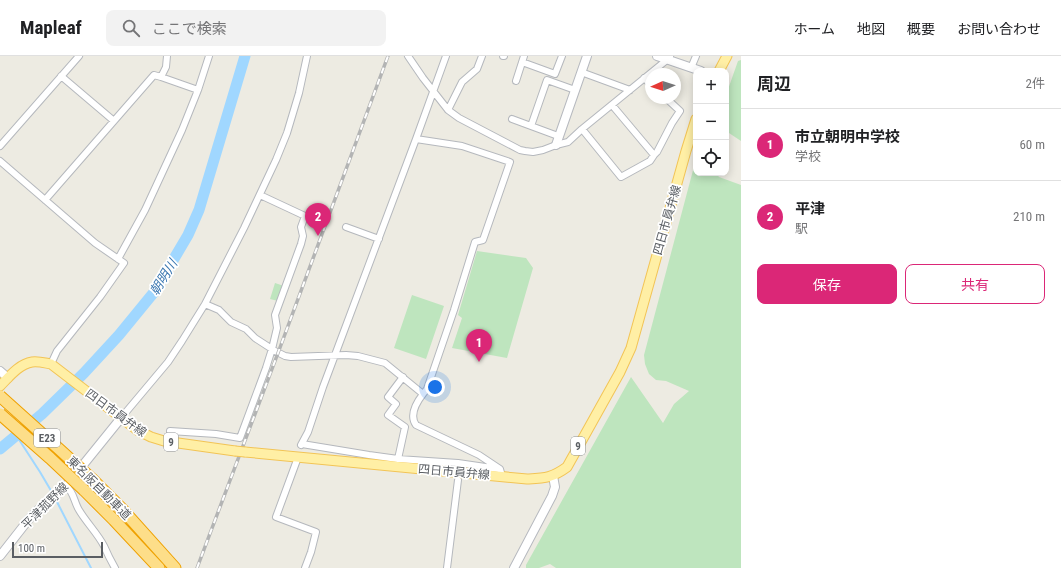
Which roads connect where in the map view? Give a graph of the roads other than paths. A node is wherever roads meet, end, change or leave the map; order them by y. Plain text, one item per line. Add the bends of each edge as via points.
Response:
1 (79, 56) edge
2 (167, 56) edge
3 (209, 56) edge
4 (308, 56) edge
5 (408, 56) edge
6 (446, 56) edge
7 (482, 56) edge
8 (562, 56) edge
9 (587, 56) edge
10 (657, 56) edge
11 (696, 56) edge
12 (726, 56) edge
13 (669, 58) edge
14 (523, 59) edge
15 (691, 68) joint
16 (720, 68) edge
17 (581, 72) junction
18 (62, 76) junction
19 (161, 77) junction
20 (644, 78) joint
21 (516, 81) dead end
22 (198, 90) junction
23 (575, 90) junction
24 (630, 90) junction
25 (433, 91) junction
26 (672, 104) edge
27 (612, 105) junction
28 (448, 110) junction
29 (512, 119) dead end
30 (114, 121) junction
31 (531, 126) junction
32 (582, 129) junction
33 (693, 130) edge
34 (558, 136) junction
35 (416, 139) junction
36 (556, 145) junction
37 (0, 146) edge
38 (654, 155) junction
39 (0, 161) edge
40 (260, 195) junction
41 (45, 200) junction
42 (346, 227) dead end
43 (379, 239) junction
44 (118, 259) junction
45 (205, 304) junction
46 (272, 349) junction
47 (335, 356) junction
48 (51, 364) junction
49 (0, 371) edge
50 (403, 377) junction
51 (8, 378) junction
52 (0, 386) edge
53 (423, 394) junction
54 (0, 396) edge
55 (0, 414) edge
56 (117, 416) junction
57 (170, 431) dead end
58 (398, 459) junction
59 (297, 460) dead end
60 (501, 472) junction
61 (553, 476) junction
62 (458, 480) dead end
63 (66, 486) junction
64 (0, 556) edge
65 (114, 568) edge
66 (159, 568) edge
67 (175, 568) edge
68 (305, 568) edge
69 (447, 568) edge
70 (514, 568) edge

1 - 18 street
2 - 19 street
3 - 22 street
4 - 40 street via 287,133
5 - 25 street
6 - 25 street
7 - 28 street via 477,69 462,82
8 - 14 street via 555,74
9 - 17 street
10 - 13 street
11 - 15 street
12 - 16 main road
13 - 15 street
13 - 20 street
14 - 21 street
17 - 23 street
17 - 24 street
18 - 30 street
18 - 37 street
19 - 22 street
19 - 30 street via 154,75
20 - 24 street
22 - 44 street via 145,210
23 - 31 street via 547,80
23 - 34 street
24 - 27 street
25 - 28 street
25 - 35 street
26 - 38 street via 680,111
27 - 32 street
27 - 38 street
28 - 36 street via 525,151 533,152
29 - 31 street
30 - 41 street
31 - 34 street
32 - 36 street via 568,142
32 - 38 street via 621,177 650,161
33 - 61 main road, 四日市員弁線 / 9 via 631,348 567,467
34 - 36 street
35 - 43 street
35 - 53 street via 462,146 510,162 482,240 475,242 447,332
39 - 41 street
40 - 45 street
40 - 46 street via 306,216 301,227 301,244 275,315 277,328
41 - 44 street via 94,243
42 - 43 street
43 - 47 street
44 - 48 street via 124,263 57,351
45 - 46 street via 219,310 231,322 246,329
45 - 56 street via 168,362
46 - 47 street via 291,357
46 - 57 street via 240,438
47 - 50 street via 358,356 385,363
47 - 58 street via 302,444
48 - 51 main road via 29,363
48 - 56 main road, 四日市員弁線 / 9
49 - 51 street
50 - 53 street
50 - 58 street via 388,397 396,404 388,415 405,427
51 - 52 main road
53 - 60 street via 414,413 413,421 416,425 479,455
54 - 67 highway, 東名阪自動車道 / E23, bridge via 93,480
55 - 66 highway, 東名阪自動車道 / E23, bridge via 84,490
56 - 60 main road, 四日市員弁線 / 9, bridge via 151,437 180,444 246,452
56 - 63 street, 平津菰野線
58 - 60 street via 458,463
59 - 68 street via 276,517 316,532
60 - 61 main road, 四日市員弁線 / 9 via 527,479
61 - 70 street via 555,487 552,496
62 - 69 street
63 - 64 street, 平津菰野線 via 29,519
63 - 65 street via 72,492 82,516 104,545

